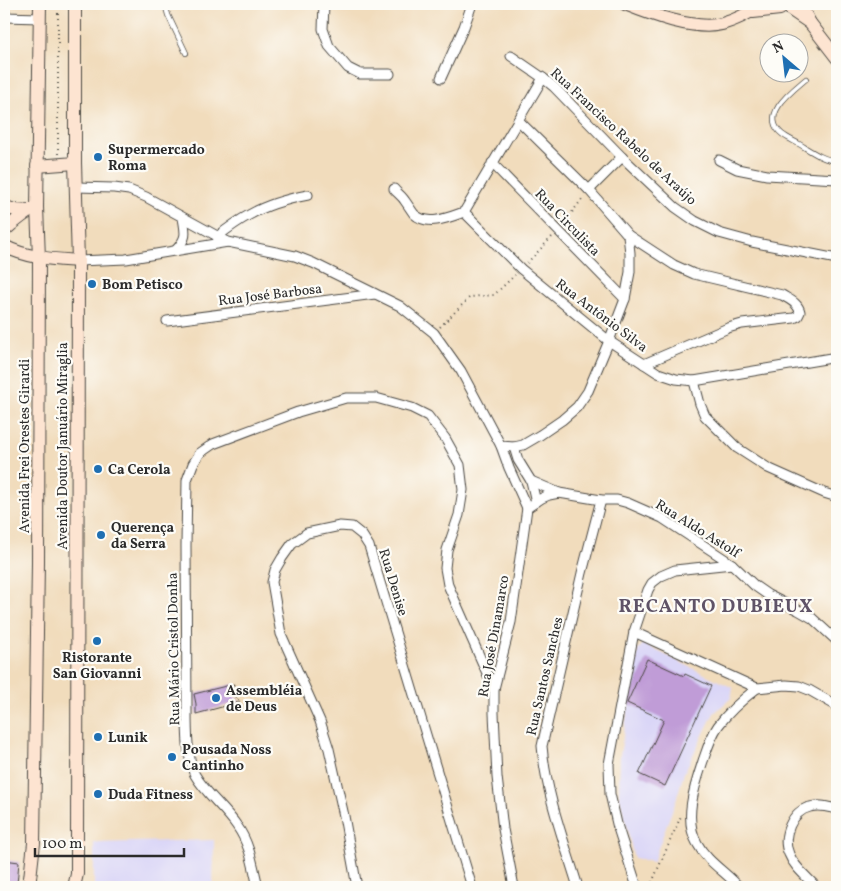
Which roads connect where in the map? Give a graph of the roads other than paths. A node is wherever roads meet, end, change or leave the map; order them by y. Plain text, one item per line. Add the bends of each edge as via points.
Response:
1 (40, 4) edge
2 (76, 4) edge
3 (165, 4) edge
4 (324, 4) edge
5 (472, 4) edge
6 (624, 4) edge
7 (763, 4) edge
8 (789, 6) edge
9 (750, 12) junction
10 (4, 17) edge
11 (40, 18) junction
12 (186, 53) dead end
13 (511, 56) dead end
14 (837, 58) edge
15 (390, 74) dead end
16 (441, 78) dead end
17 (543, 78) junction
18 (803, 82) edge
19 (518, 120) junction
20 (622, 157) junction
21 (720, 160) dead end
22 (837, 161) edge
23 (76, 163) junction
24 (492, 163) junction
25 (37, 166) junction
26 (837, 178) edge
27 (76, 187) junction
28 (394, 189) dead end
29 (589, 190) junction
30 (308, 195) dead end
31 (4, 205) edge
32 (34, 209) junction
33 (464, 212) junction
34 (183, 218) junction
35 (4, 231) edge
36 (628, 235) junction
37 (217, 237) junction
38 (228, 242) junction
39 (4, 246) edge
40 (176, 250) junction
41 (39, 258) junction
42 (837, 259) edge
43 (78, 261) junction
44 (375, 294) junction
45 (625, 299) junction
46 (167, 321) dead end
47 (609, 341) junction
48 (837, 357) edge
49 (644, 364) junction
50 (694, 380) junction
51 (501, 446) junction
52 (514, 447) junction
53 (531, 482) junction
54 (559, 493) junction
55 (837, 497) edge
56 (601, 500) junction
57 (536, 502) junction
58 (527, 508) junction
59 (732, 564) junction
60 (634, 632) junction
61 (837, 641) edge
62 (757, 688) junction
63 (494, 689) junction
64 (837, 706) edge
65 (837, 809) edge
66 (76, 874) junction
67 (736, 884) edge
68 (32, 885) edge
69 (74, 887) edge
70 (81, 887) edge
71 (258, 887) edge
72 (357, 887) edge
73 (472, 887) edge
74 (514, 887) edge
75 (578, 887) edge
76 (637, 887) edge
77 (749, 887) edge
78 (816, 887) edge

1 - 11 main road, Avenida Frei Orestes Girardi
2 - 23 main road, Avenida Doutor Januário Miraglia
3 - 12 lane
4 - 15 street via 323,29 329,46 348,68 360,74
5 - 16 street
6 - 9 main road via 688,24 720,24
7 - 9 main road
8 - 9 main road
8 - 14 main road via 810,23
10 - 11 street
11 - 25 main road, Avenida Frei Orestes Girardi
13 - 17 street, Rua Francisco Rabelo de Araújo
17 - 19 street
17 - 20 street, Rua Francisco Rabelo de Araújo
18 - 22 lane via 775,112 777,128 822,158
19 - 24 street
19 - 29 street
20 - 29 street
20 - 42 street, Rua Francisco Rabelo de Araújo via 675,207 719,233
21 - 26 street via 737,169 767,175
23 - 25 main road
23 - 27 main road, Avenida Doutor Januário Miraglia
24 - 33 street
24 - 45 street, Rua Circulista
25 - 32 main road, Avenida Frei Orestes Girardi
27 - 34 street via 129,190
27 - 43 main road, Avenida Doutor Januário Miraglia
28 - 33 street via 424,220 437,220
29 - 36 street
30 - 37 street via 266,206
31 - 32 main road via 19,210
32 - 35 main road
32 - 41 main road, Avenida Frei Orestes Girardi
33 - 47 street, Rua Antônio Silva via 521,269
34 - 37 street
34 - 40 street via 185,236
36 - 45 street via 630,272
36 - 49 street via 694,274 782,295 795,303 800,312 794,318 728,328
37 - 38 street
38 - 40 street
38 - 44 street via 295,256
39 - 41 main road
40 - 43 street via 126,259
41 - 43 main road
41 - 68 main road, Avenida Frei Orestes Girardi via 38,572
43 - 66 main road, Avenida Doutor Januário Miraglia
44 - 46 street, Rua José Barbosa
44 - 51 street via 400,306 434,333 461,371
45 - 47 street
47 - 49 street, Rua Antônio Silva
47 - 52 street via 588,391 577,407 540,435
48 - 50 street, Rua Antônio Silva
49 - 50 street, Rua Antônio Silva via 676,379
50 - 55 street via 706,416 737,448 768,468
51 - 52 street
51 - 58 street
52 - 53 street
53 - 54 street, Rua Aldo Astolf
53 - 57 street
54 - 56 street, Rua Aldo Astolf
54 - 57 street
56 - 59 street, Rua Aldo Astolf via 628,503 662,518
56 - 75 street, Rua Santos Sanches via 542,746 549,787
57 - 58 street
58 - 63 street, Rua José Dinamarco via 511,622
59 - 60 street via 676,570 652,583
59 - 61 street, Rua Aldo Astolf via 768,595 812,618
60 - 62 street
60 - 76 street via 609,764 610,794
62 - 64 street via 799,686
62 - 67 street via 718,726 709,742 691,805 695,841 704,855
63 - 71 street, Rua Mário Cristol Donha via 448,585 445,568 447,550 459,515 463,490 460,465 428,416 376,398 346,398 213,444 200,453 187,480 187,711 191,764 196,776 237,825 247,843
63 - 74 street, Rua José Dinamarco via 497,777
65 - 78 street via 820,805 799,812 786,836 793,862
66 - 69 main road, Avenida Doutor Januário Miraglia
66 - 70 main road
67 - 77 street
72 - 73 street, Rua Denise via 329,749 281,634 272,582 275,570 292,544 307,534 340,526 352,527 362,534 369,546

